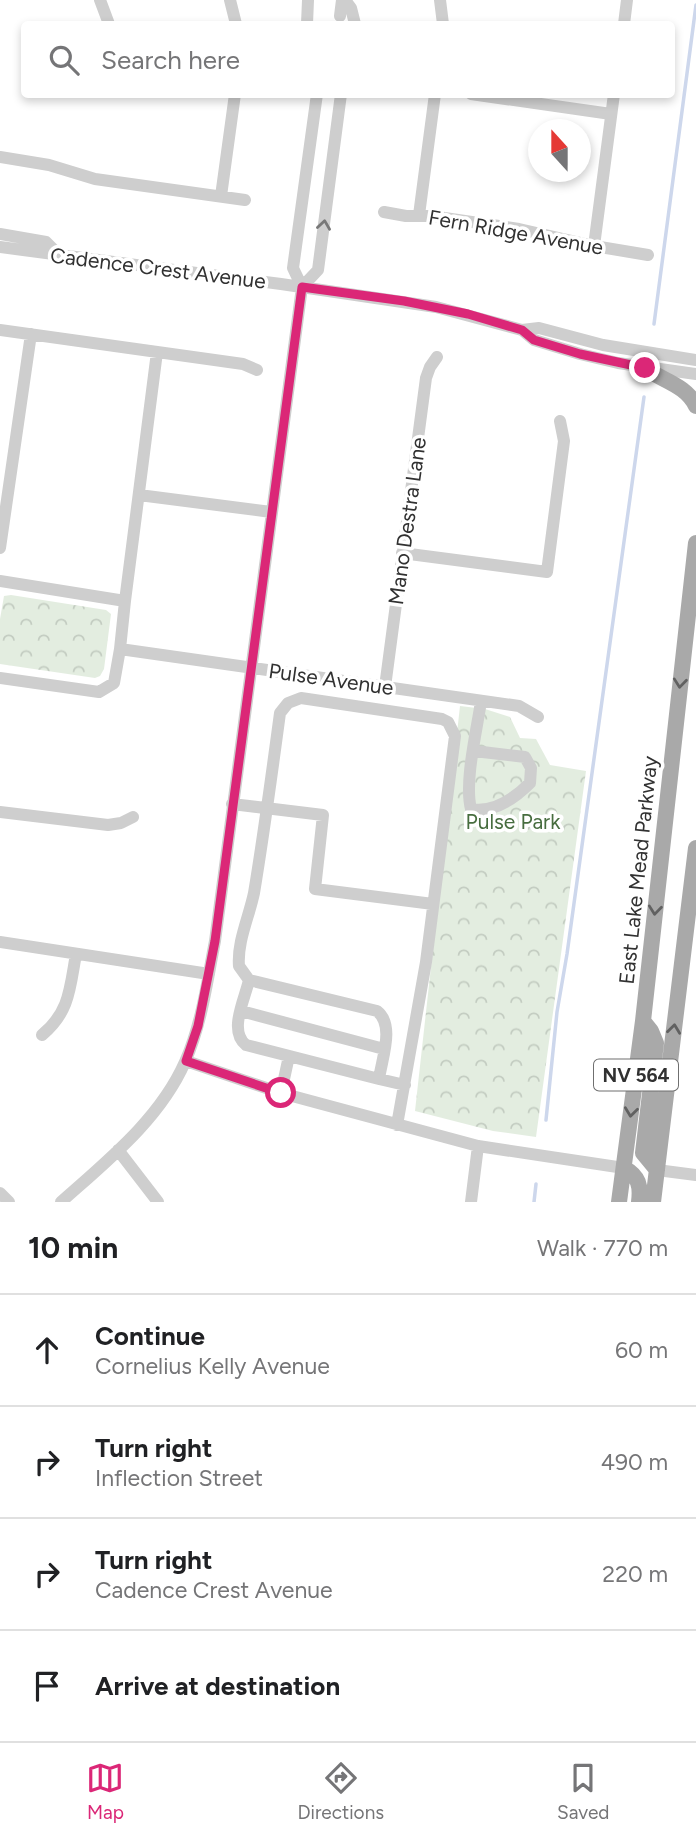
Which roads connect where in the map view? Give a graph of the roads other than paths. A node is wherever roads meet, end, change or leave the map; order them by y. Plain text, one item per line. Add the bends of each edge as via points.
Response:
1 (100, 0) edge
2 (230, 0) edge
3 (343, 0) edge
4 (440, 0) edge
5 (628, 0) edge
6 (310, 1) edge
7 (340, 16) dead end
8 (108, 21) edge
9 (235, 21) edge
10 (307, 21) edge
11 (354, 21) edge
12 (443, 21) edge
13 (624, 21) edge
14 (234, 98) edge
15 (316, 98) edge
16 (340, 98) edge
17 (434, 98) edge
18 (499, 98) edge
19 (613, 98) edge
20 (611, 114) junction
21 (0, 156) edge
22 (221, 196) junction
23 (245, 200) dead end
24 (384, 212) dead end
25 (419, 215) junction
26 (0, 234) edge
27 (594, 246) junction
28 (0, 247) edge
29 (648, 255) dead end
30 (60, 256) junction
31 (302, 287) junction
32 (0, 330) edge
33 (522, 330) junction
34 (31, 334) junction
35 (157, 352) junction
36 (438, 357) dead end
37 (696, 360) edge
38 (645, 368) junction
39 (257, 370) dead end
40 (696, 374) edge
41 (696, 406) edge
42 (559, 421) dead end
43 (139, 495) junction
44 (271, 512) junction
45 (696, 543) edge
46 (0, 548) edge
47 (402, 553) junction
48 (0, 581) edge
49 (125, 601) junction
50 (120, 649) junction
51 (250, 668) junction
52 (0, 678) edge
53 (337, 680) junction
54 (384, 687) junction
55 (481, 701) junction
56 (333, 703) junction
57 (538, 718) dead end
58 (474, 751) junction
59 (232, 804) junction
60 (266, 808) junction
61 (0, 812) edge
62 (133, 817) dead end
63 (696, 848) edge
64 (433, 904) junction
65 (0, 942) edge
66 (76, 954) junction
67 (209, 974) junction
68 (249, 980) junction
69 (242, 1011) junction
70 (643, 1021) junction
71 (42, 1035) dead end
72 (384, 1049) junction
73 (289, 1056) junction
74 (186, 1061) junction
75 (379, 1079) junction
76 (405, 1085) junction
77 (281, 1093) junction
78 (397, 1125) junction
79 (478, 1146) junction
80 (118, 1150) junction
81 (624, 1168) junction
82 (657, 1170) junction
83 (696, 1175) edge
84 (0, 1193) edge
85 (9, 1202) edge
86 (61, 1202) edge
87 (158, 1202) edge
88 (471, 1202) edge
89 (619, 1202) edge
90 (639, 1202) edge
91 (653, 1202) edge

1 - 8 street
2 - 9 street
3 - 7 street
3 - 11 street
4 - 12 street
5 - 13 street
6 - 10 street
14 - 22 street
15 - 31 street via 293,268
31 -> 16 street via 318,270
17 - 25 street
18 - 20 street
19 - 20 street
20 - 27 street
21 - 22 street via 95,180
22 - 23 street
24 - 25 street, Fern Ridge Avenue
25 - 27 street, Fern Ridge Avenue via 519,229
26 - 30 street via 46,243
27 - 29 street, Fern Ridge Avenue
28 - 30 street, Cadence Crest Avenue
30 - 31 street, Cadence Crest Avenue
31 - 33 street, Cadence Crest Avenue via 436,307
31 - 44 street
32 - 34 street
33 - 37 street, Cadence Crest Avenue via 539,328 603,345
33 - 38 street, Cadence Crest Avenue via 534,340
34 - 35 street
34 - 46 street
35 - 39 street
35 - 43 street
36 - 47 street, Mano Destra Lane via 426,378
38 - 40 street, Cadence Crest Avenue
38 - 41 main road via 685,390
42 - 47 street via 564,441 547,572
43 - 44 street
43 - 49 street
44 - 51 street
45 -> 70 main road, East Lake Mead Parkway / NV 564
47 - 54 street, Mano Destra Lane
48 - 49 street
49 - 50 street
50 - 51 street, Pulse Avenue
50 - 52 street via 114,683 99,692
51 - 53 street, Pulse Avenue
51 - 59 street
53 - 54 street, Pulse Avenue
53 - 56 street
54 - 55 street, Pulse Avenue
55 - 57 street, Pulse Avenue via 519,706
55 - 58 street
56 - 60 street via 301,698 280,713
56 - 64 street via 442,719 452,728 455,736
58 - 58 street via 468,797 471,809 486,811 530,783 531,768 525,757
59 - 60 street
59 - 67 street
60 - 64 street via 323,815 315,890
60 - 68 street via 239,961
61 - 62 street via 108,825
82 -> 63 main road, NV 564
64 - 76 street
65 - 66 street
66 - 67 street
66 - 71 street via 68,999 55,1024
67 - 74 street
68 - 69 street
68 - 72 street via 377,1011 386,1022
69 - 72 street
69 - 73 street via 237,1027 240,1041
70 -> 81 main road, East Lake Mead Parkway / NV 564
70 - 82 main road via 656,1043 643,1153
72 - 75 street
73 - 75 street
73 - 77 street
74 - 77 street
74 - 80 street via 160,1105
75 - 76 street
76 - 78 street
77 - 78 street
78 - 79 street
79 - 81 street
79 - 88 street
80 - 86 street
80 - 87 street
81 - 89 main road, East Lake Mead Parkway / NV 564
81 - 90 main road via 639,1181
82 - 83 street
82 - 91 main road, NV 564
84 - 85 street

